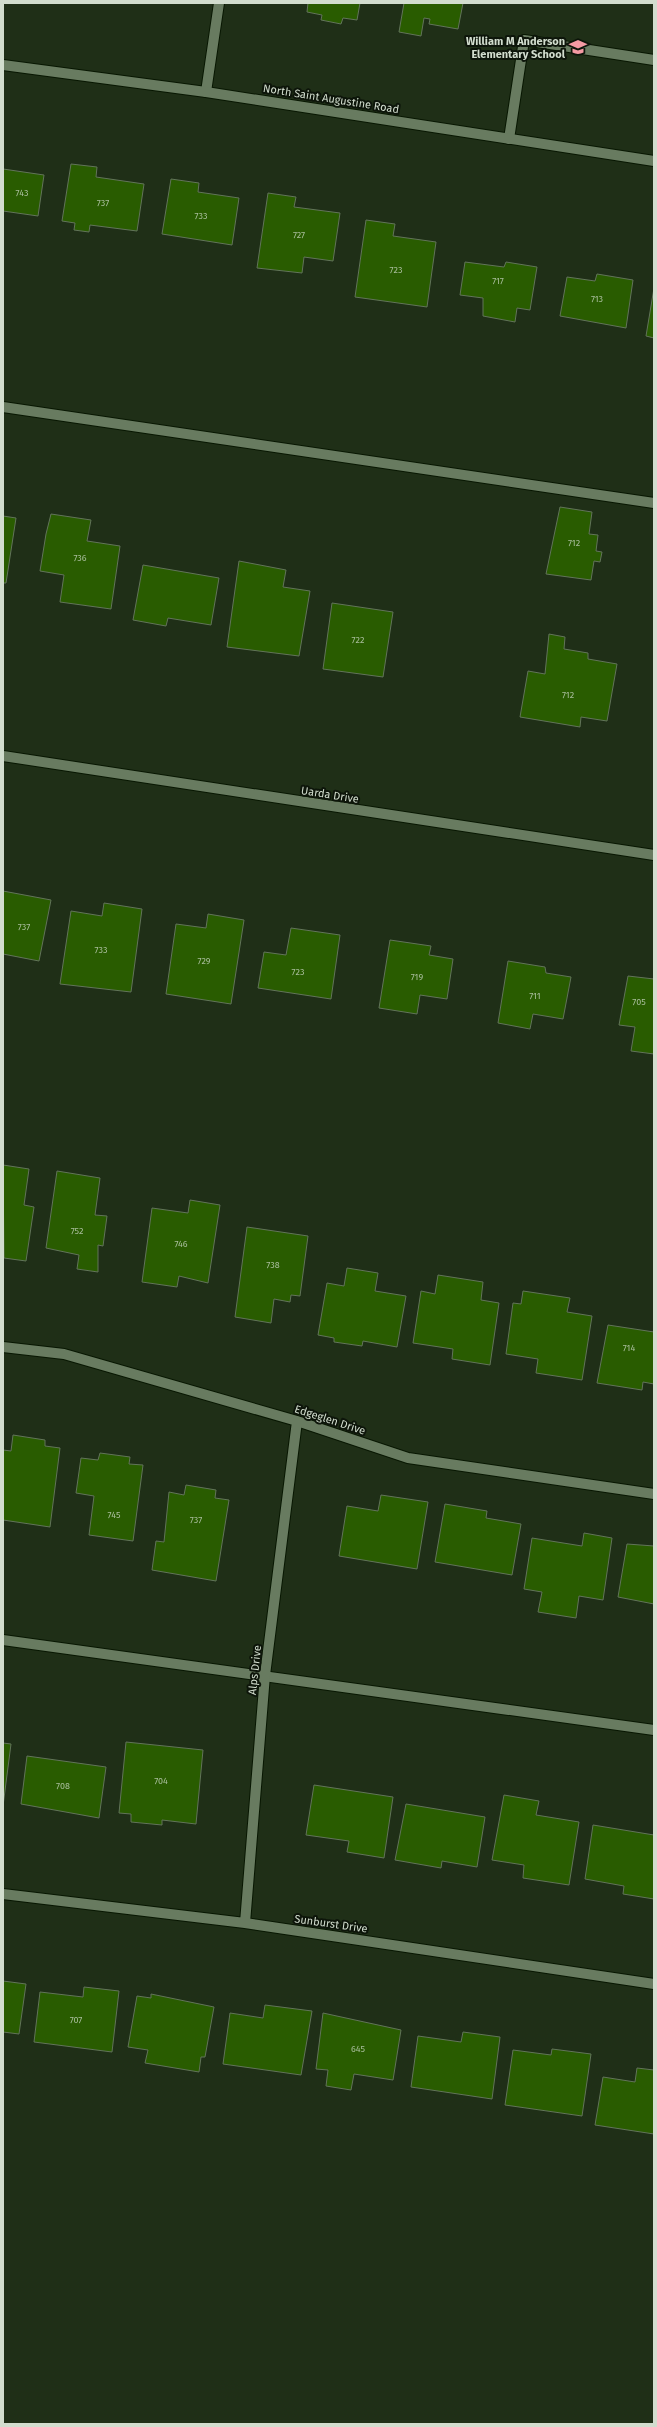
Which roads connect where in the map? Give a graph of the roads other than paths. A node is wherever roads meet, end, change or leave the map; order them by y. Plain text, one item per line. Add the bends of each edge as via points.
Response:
1 (219, 3) edge
2 (654, 60) edge
3 (3, 65) edge
4 (206, 92) junction
5 (509, 139) junction
6 (654, 161) edge
7 (3, 407) edge
8 (654, 503) edge
9 (3, 756) edge
10 (654, 855) edge
11 (3, 1347) edge
12 (297, 1421) junction
13 (654, 1494) edge
14 (3, 1640) edge
15 (266, 1675) junction
16 (654, 1730) edge
17 (3, 1894) edge
18 (245, 1923) junction
19 (654, 1984) edge

1 - 4 street
2 - 5 street via 524,40
3 - 4 street, North Saint Augustine Road
4 - 5 street, North Saint Augustine Road
5 - 6 street, North Saint Augustine Road
7 - 8 street
9 - 10 street, Uarda Drive
11 - 12 street, Edgeglen Drive via 64,1354
12 - 13 street, Edgeglen Drive via 408,1458
12 - 15 street, Alps Drive
14 - 15 street
15 - 16 street
15 - 18 street, Alps Drive
17 - 18 street, Sunburst Drive
18 - 19 street, Sunburst Drive

